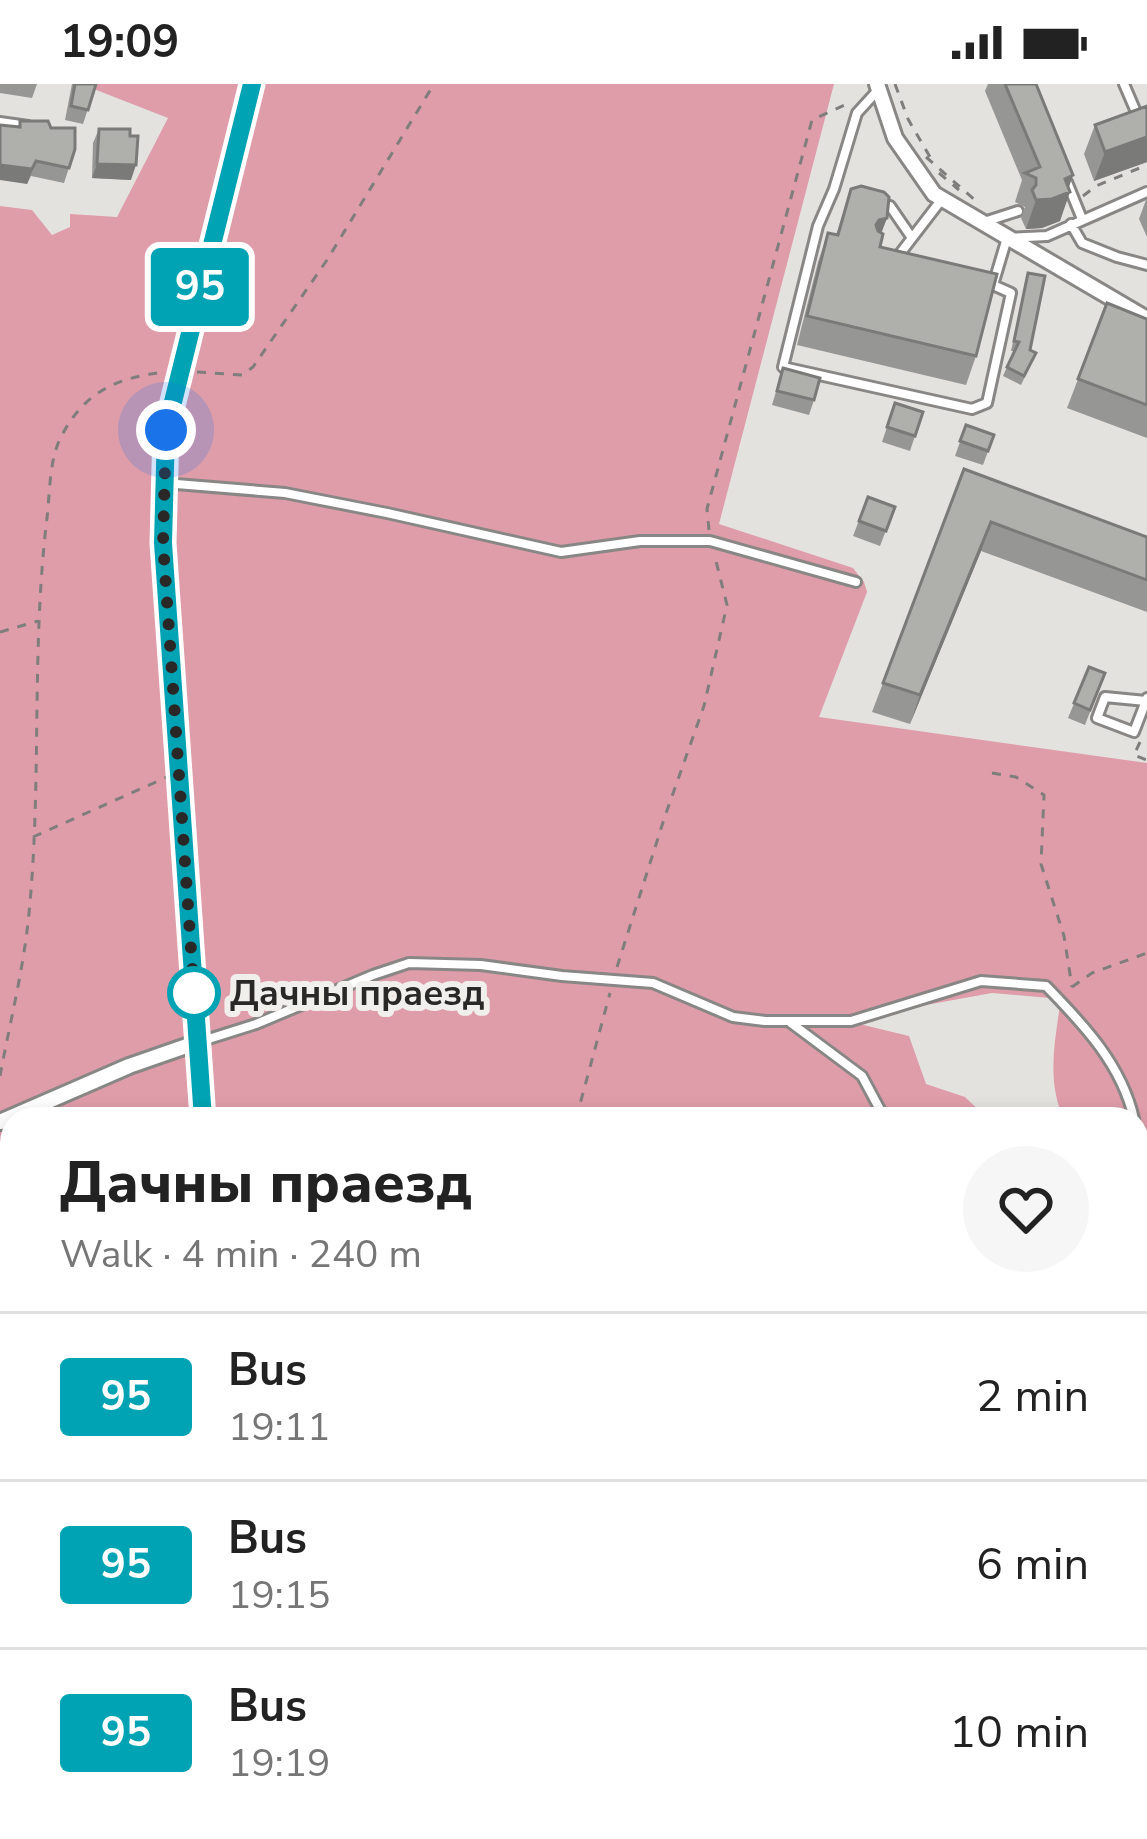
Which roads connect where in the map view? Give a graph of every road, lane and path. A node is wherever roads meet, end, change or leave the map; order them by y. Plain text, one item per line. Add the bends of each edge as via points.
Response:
1 (252, 84) edge
2 (434, 84) edge
3 (895, 84) edge
4 (1124, 84) edge
5 (878, 87) edge
6 (1136, 112) edge
7 (0, 122) edge
8 (31, 127) edge
9 (1060, 163) edge
10 (1147, 165) edge
11 (834, 189) junction
12 (1147, 192) edge
13 (853, 195) edge
14 (942, 200) junction
15 (872, 201) edge
16 (1076, 202) junction
17 (1018, 211) dead end
18 (982, 215) junction
19 (1082, 219) junction
20 (1071, 224) junction
21 (912, 238) junction
22 (1007, 238) junction
23 (887, 256) edge
24 (1147, 265) edge
25 (1147, 319) edge
26 (179, 370) junction
27 (163, 483) junction
28 (710, 541) junction
29 (856, 582) dead end
30 (40, 621) junction
31 (0, 632) edge
32 (1146, 700) edge
33 (1141, 740) dead end
34 (1147, 760) edge
35 (179, 771) junction
36 (992, 772) dead end
37 (33, 837) junction
38 (1147, 953) edge
39 (614, 979) junction
40 (1046, 986) junction
41 (1072, 987) junction
42 (789, 1022) junction
43 (198, 1042) junction
44 (0, 1076) edge
45 (35, 1107) edge
46 (202, 1107) edge
47 (579, 1107) edge
48 (879, 1107) edge
49 (1131, 1107) edge

1 - 26 street
2 - 26 path via 254,367 242,375
3 - 18 path via 928,163
4 - 6 lane
5 - 11 lane via 857,113
5 - 14 street via 895,139
5 - 28 path via 812,120 706,509
7 - 8 lane
9 - 16 lane
10 - 16 path
11 - 13 lane
11 - 22 lane via 783,367 972,409 987,404 1011,292 993,285
12 - 19 lane
14 - 18 street
14 - 21 lane
15 - 21 lane via 890,206
16 - 19 lane
17 - 18 lane
18 - 22 street
19 - 20 lane
20 - 22 lane via 1047,236
20 - 24 lane via 1082,243
21 - 23 lane via 899,256
22 - 25 street
26 - 27 street
26 - 30 path via 106,386 60,439
27 - 28 lane via 285,493 561,552
27 - 35 street
28 - 29 lane
28 - 39 path via 727,605 704,706
30 - 31 path
30 - 37 path
32 - 32 lane via 1134,732 1097,718 1105,697
33 - 34 path via 1134,755
35 - 37 path
35 - 43 street
36 - 41 path via 1044,795 1041,864
37 - 44 path via 29,915
38 - 41 path
39 - 42 lane via 652,983 734,1018
39 - 43 lane via 409,963
39 - 47 path
40 - 41 path
40 - 42 lane via 981,981 851,1021
40 - 49 lane via 1088,1028
42 - 48 lane via 862,1076
43 - 45 street
43 - 46 street

